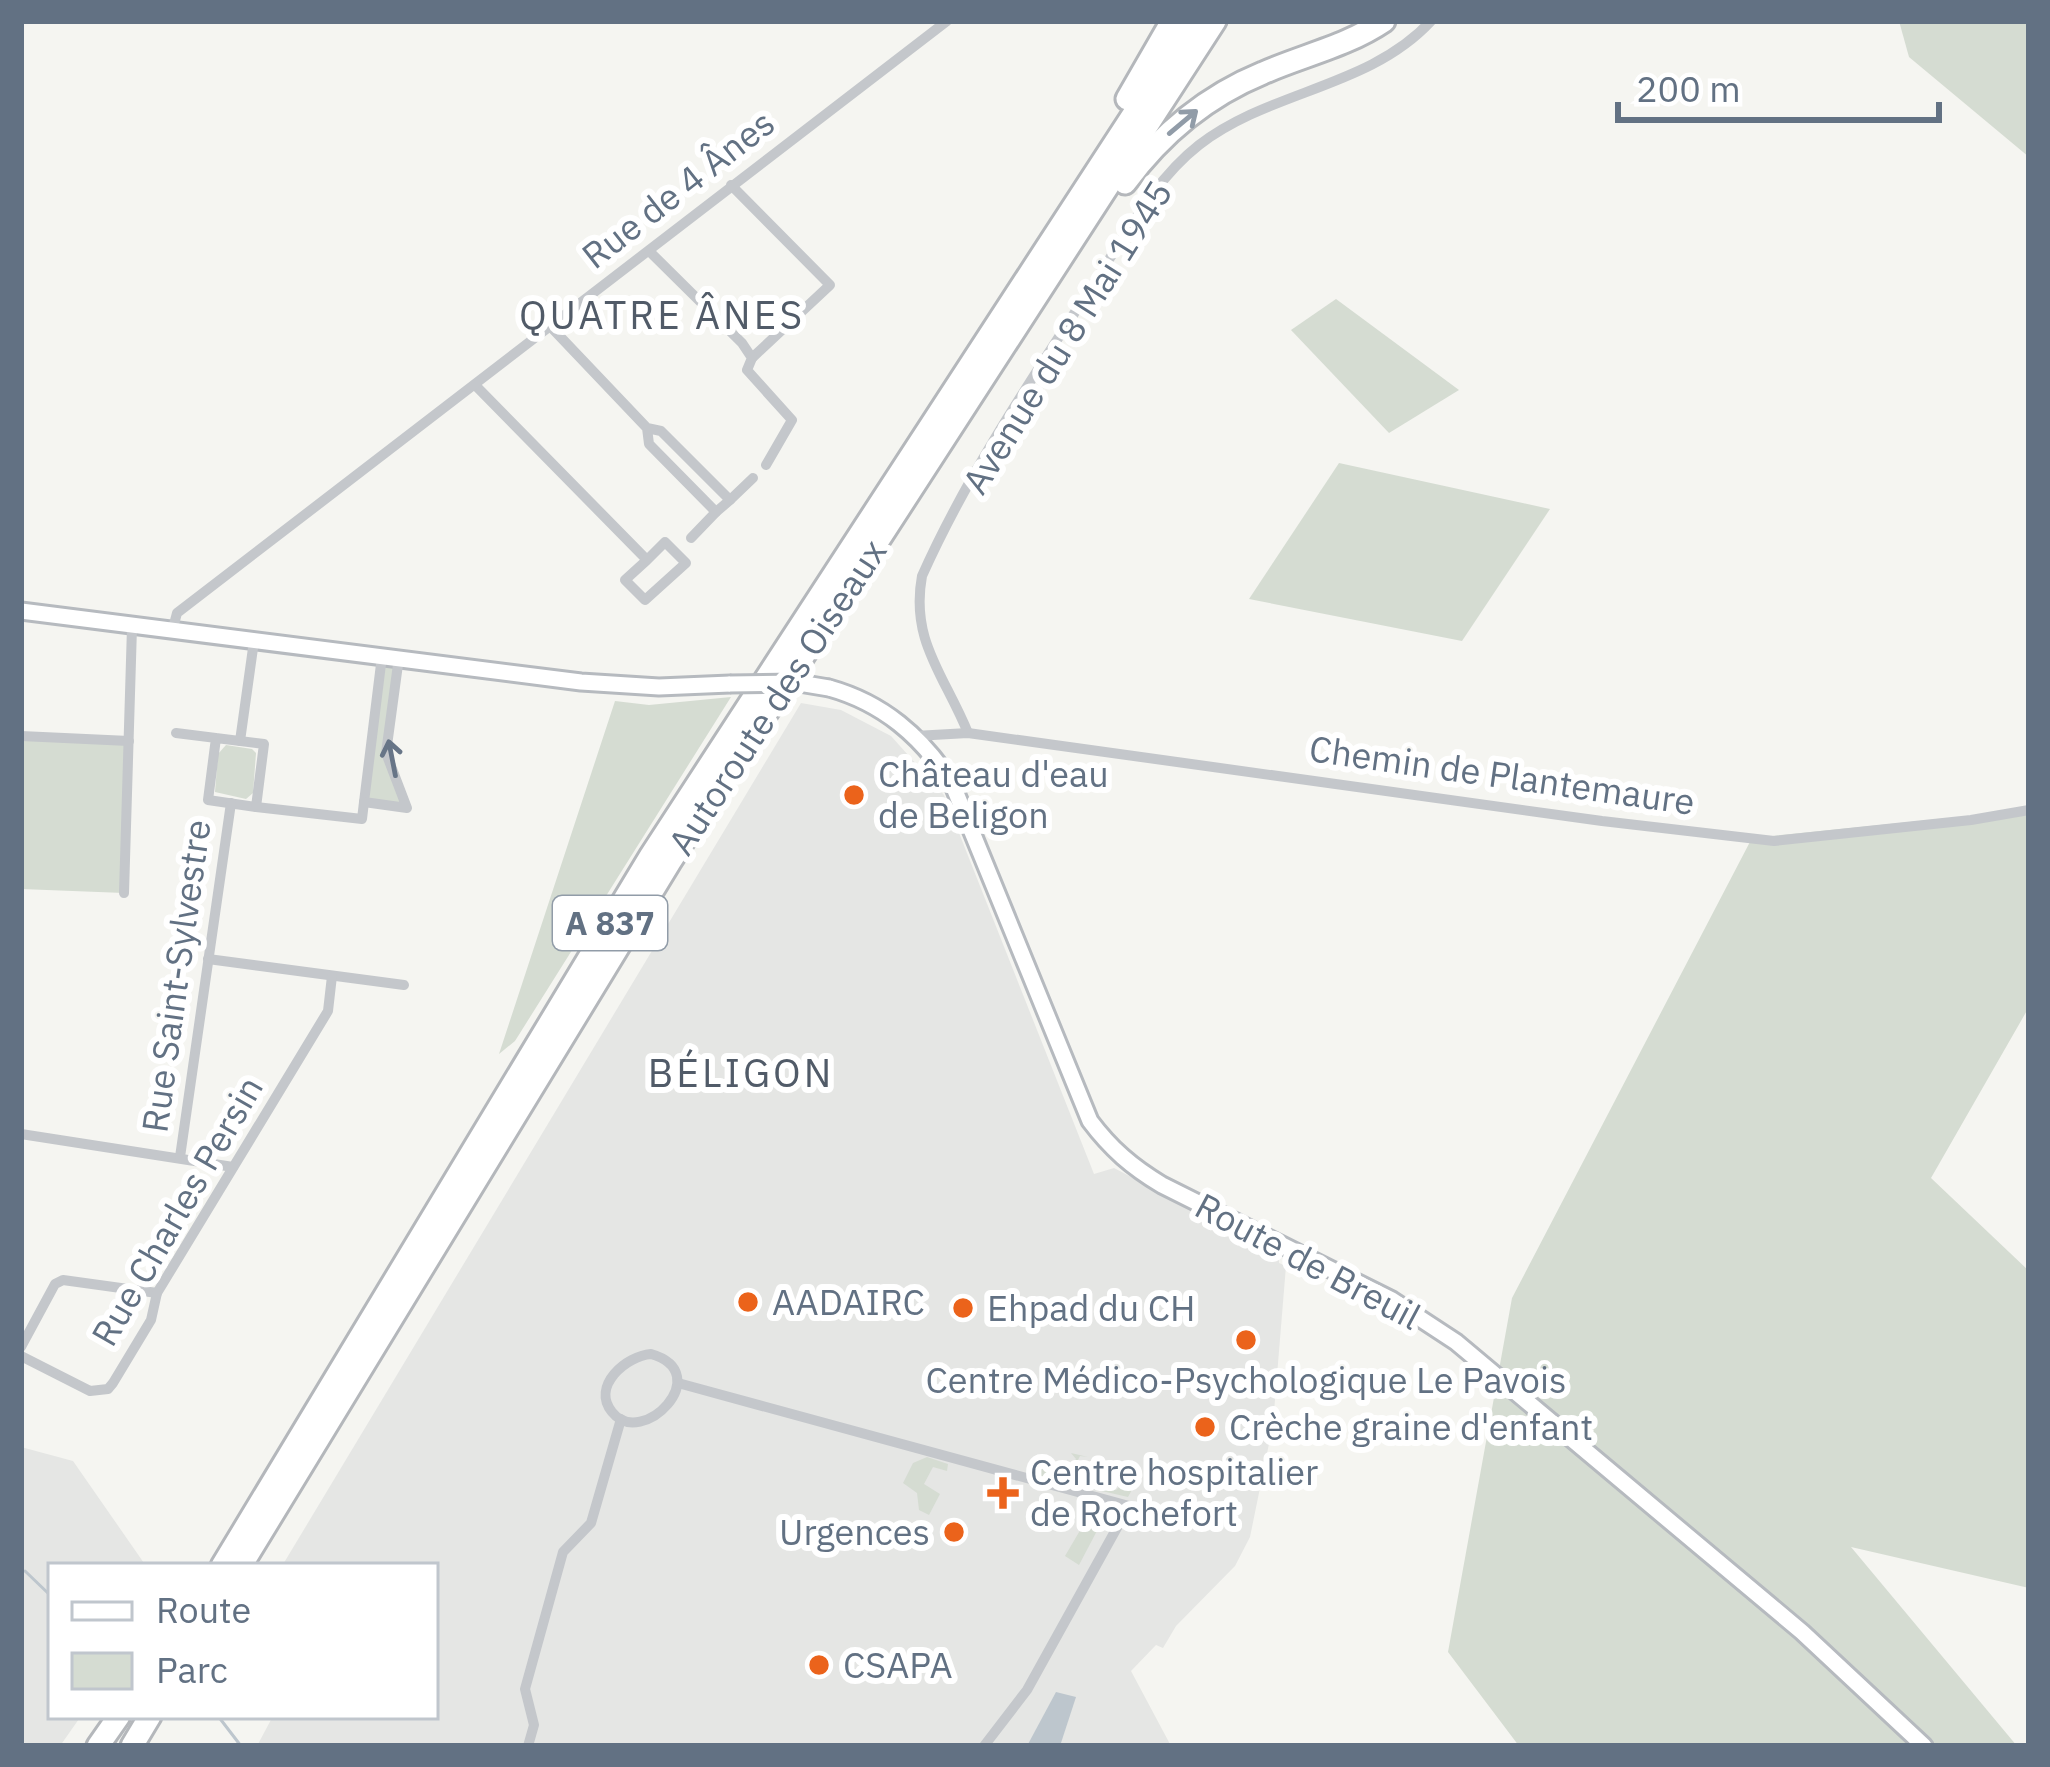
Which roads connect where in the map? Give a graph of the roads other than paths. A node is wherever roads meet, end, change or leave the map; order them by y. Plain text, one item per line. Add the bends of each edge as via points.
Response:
1 (947, 21) edge
2 (1172, 21) edge
3 (1194, 21) edge
4 (1215, 21) edge
5 (1384, 21) edge
6 (1431, 21) edge
7 (731, 185) junction
8 (649, 250) junction
9 (1017, 291) junction
10 (550, 326) junction
11 (752, 358) junction
12 (990, 368) junction
13 (476, 386) junction
14 (647, 428) junction
15 (766, 465) dead end
16 (753, 478) dead end
17 (730, 500) junction
18 (716, 512) junction
19 (691, 538) dead end
20 (647, 560) junction
21 (21, 611) edge
22 (132, 627) junction
23 (172, 632) junction
24 (254, 641) junction
25 (390, 656) junction
26 (176, 733) dead end
27 (968, 733) junction
28 (21, 736) edge
29 (915, 736) junction
30 (216, 738) junction
31 (129, 740) junction
32 (240, 741) junction
33 (364, 802) junction
34 (231, 803) junction
35 (256, 806) junction
36 (2029, 810) edge
37 (124, 892) dead end
38 (208, 959) junction
39 (332, 976) junction
40 (404, 985) dead end
41 (21, 1134) edge
42 (180, 1157) junction
43 (233, 1167) junction
44 (157, 1293) junction
45 (21, 1352) edge
46 (678, 1383) junction
47 (620, 1419) junction
48 (224, 1563) edge
49 (243, 1563) edge
50 (117, 1719) edge
51 (129, 1719) edge
52 (148, 1719) edge
53 (98, 1746) edge
54 (112, 1746) edge
55 (132, 1746) edge
56 (528, 1746) edge
57 (984, 1746) edge
58 (1924, 1746) edge

1 - 7 street, Rue de 4 Ânes
2 - 9 highway
3 - 9 highway, Autoroute des Oiseaux / A 837
4 - 12 highway, Autoroute des Oiseaux / A 837
12 -> 5 highway via 1129,178 1190,114
6 - 27 street, Avenue du 8 Mai 1945 via 1375,65 1245,117 1198,146 1161,184 1042,363 922,576 923,637
7 - 8 street, Rue de 4 Ânes
7 - 11 street via 830,285
8 - 10 street, Rue de 4 Ânes
8 - 11 street
9 - 48 highway, Autoroute des Oiseaux / A 837 via 652,855
10 - 13 street, Rue de 4 Ânes
10 - 14 street
11 - 15 street via 747,370 792,420
12 - 49 highway, Autoroute des Oiseaux / A 837 via 670,862
13 - 20 street
13 - 23 street, Rue de 4 Ânes via 177,614
14 - 17 street via 661,431
14 - 18 street via 649,444
16 - 17 street
17 - 18 street
18 - 19 street
20 - 20 street via 625,580 645,601 686,562 665,542
21 - 22 street
22 - 23 street
22 - 31 street
23 - 24 street
24 - 25 street
24 - 32 street
25 - 29 street, Route de Breuil, bridge via 581,682 829,688 874,706
25 - 33 street
33 -> 25 street via 406,808 386,753
26 - 30 street
27 - 29 street
27 - 36 street, Chemin de Plantemaure via 1774,841
28 - 31 street
29 - 58 street, Route de Breuil via 952,782 1090,1121 1110,1148 1162,1185 1393,1300 1456,1342 1802,1632
30 - 32 street
30 - 34 street via 208,800
31 - 37 street
32 - 35 street via 264,744
33 - 35 street via 362,819
34 - 35 street
34 - 38 street, Rue Saint-Sylvestre
38 - 39 street
38 - 42 street, Rue Saint-Sylvestre
39 - 40 street
39 - 43 street, Rue Charles Persin via 328,1011
41 - 42 street
42 - 43 street
43 - 44 street, Rue Charles Persin
44 - 45 street via 63,1280
44 - 45 street, Rue Charles Persin via 151,1320 108,1389 90,1391
46 - 47 street via 655,1415
46 - 47 street via 660,1356 629,1361 607,1390
46 - 57 street via 1129,1506 1027,1690
47 - 56 street via 591,1523 562,1552 525,1689 534,1725
50 - 53 highway
51 - 54 highway
52 - 55 highway

